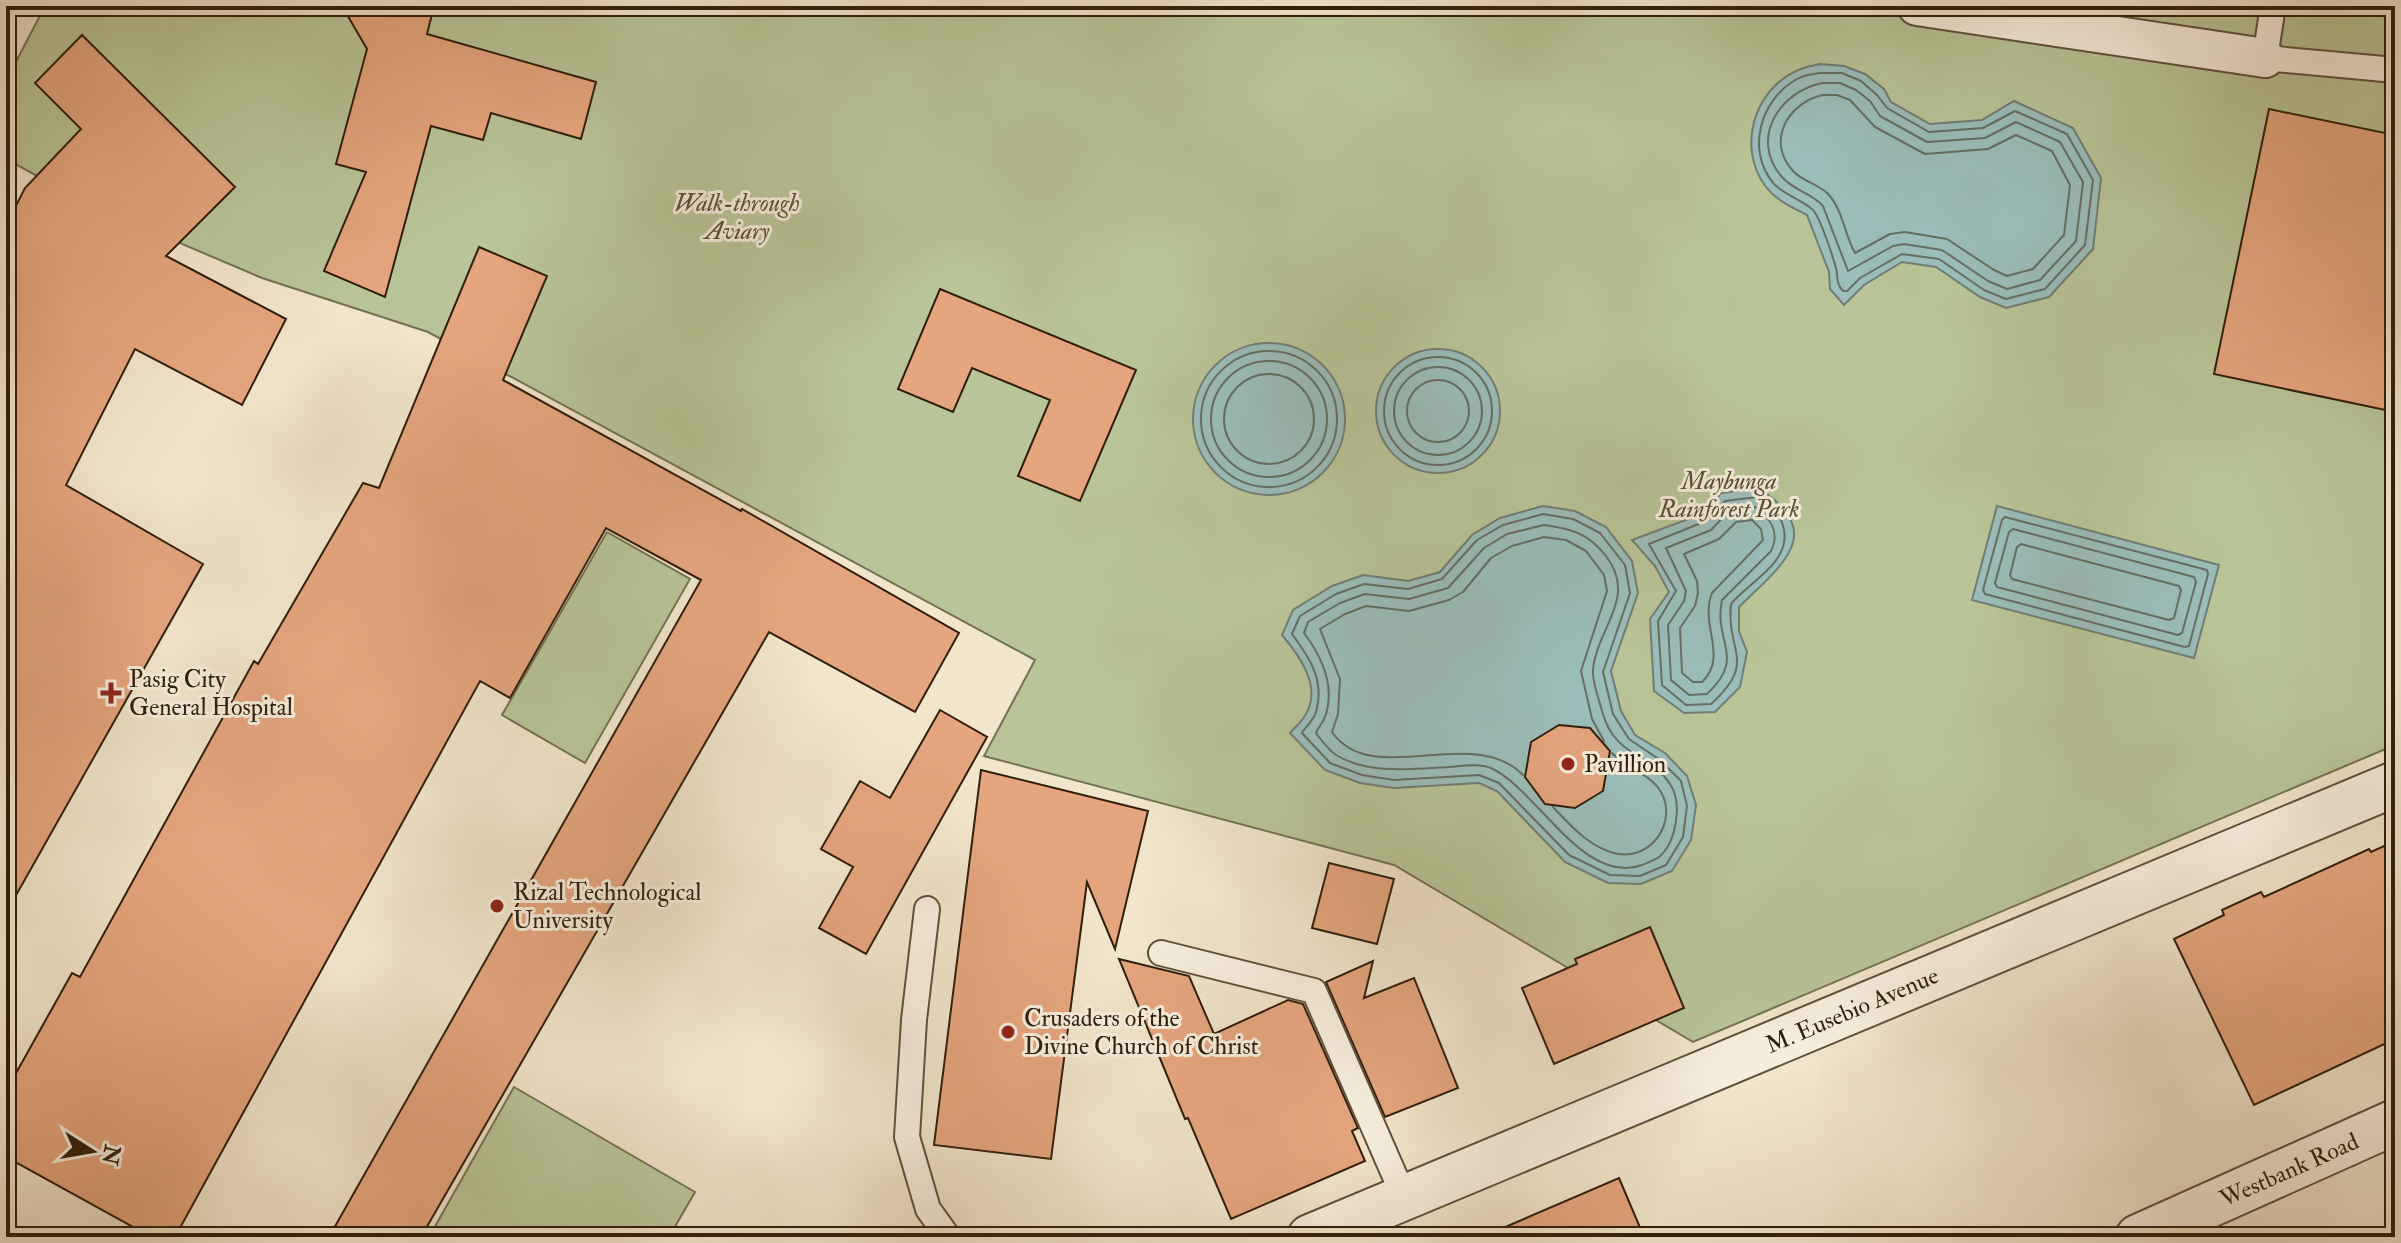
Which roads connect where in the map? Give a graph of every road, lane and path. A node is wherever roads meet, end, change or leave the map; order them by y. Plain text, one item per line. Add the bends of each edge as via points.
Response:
1 (1917, 6) edge
2 (2273, 6) edge
3 (2265, 58) junction
4 (2395, 70) edge
5 (2395, 784) edge
6 (927, 909) dead end
7 (1161, 953) dead end
8 (2395, 1122) edge
9 (1404, 1197) junction
10 (948, 1237) edge
11 (1310, 1237) edge
12 (2138, 1237) edge

1 - 3 street
2 - 3 lane
3 - 4 lane
5 - 9 street, M. Eusebio Avenue
6 - 10 lane via 907,1137 928,1209
7 - 9 lane via 1314,991
8 - 12 street, Westbank Road
9 - 11 street, M. Eusebio Avenue

